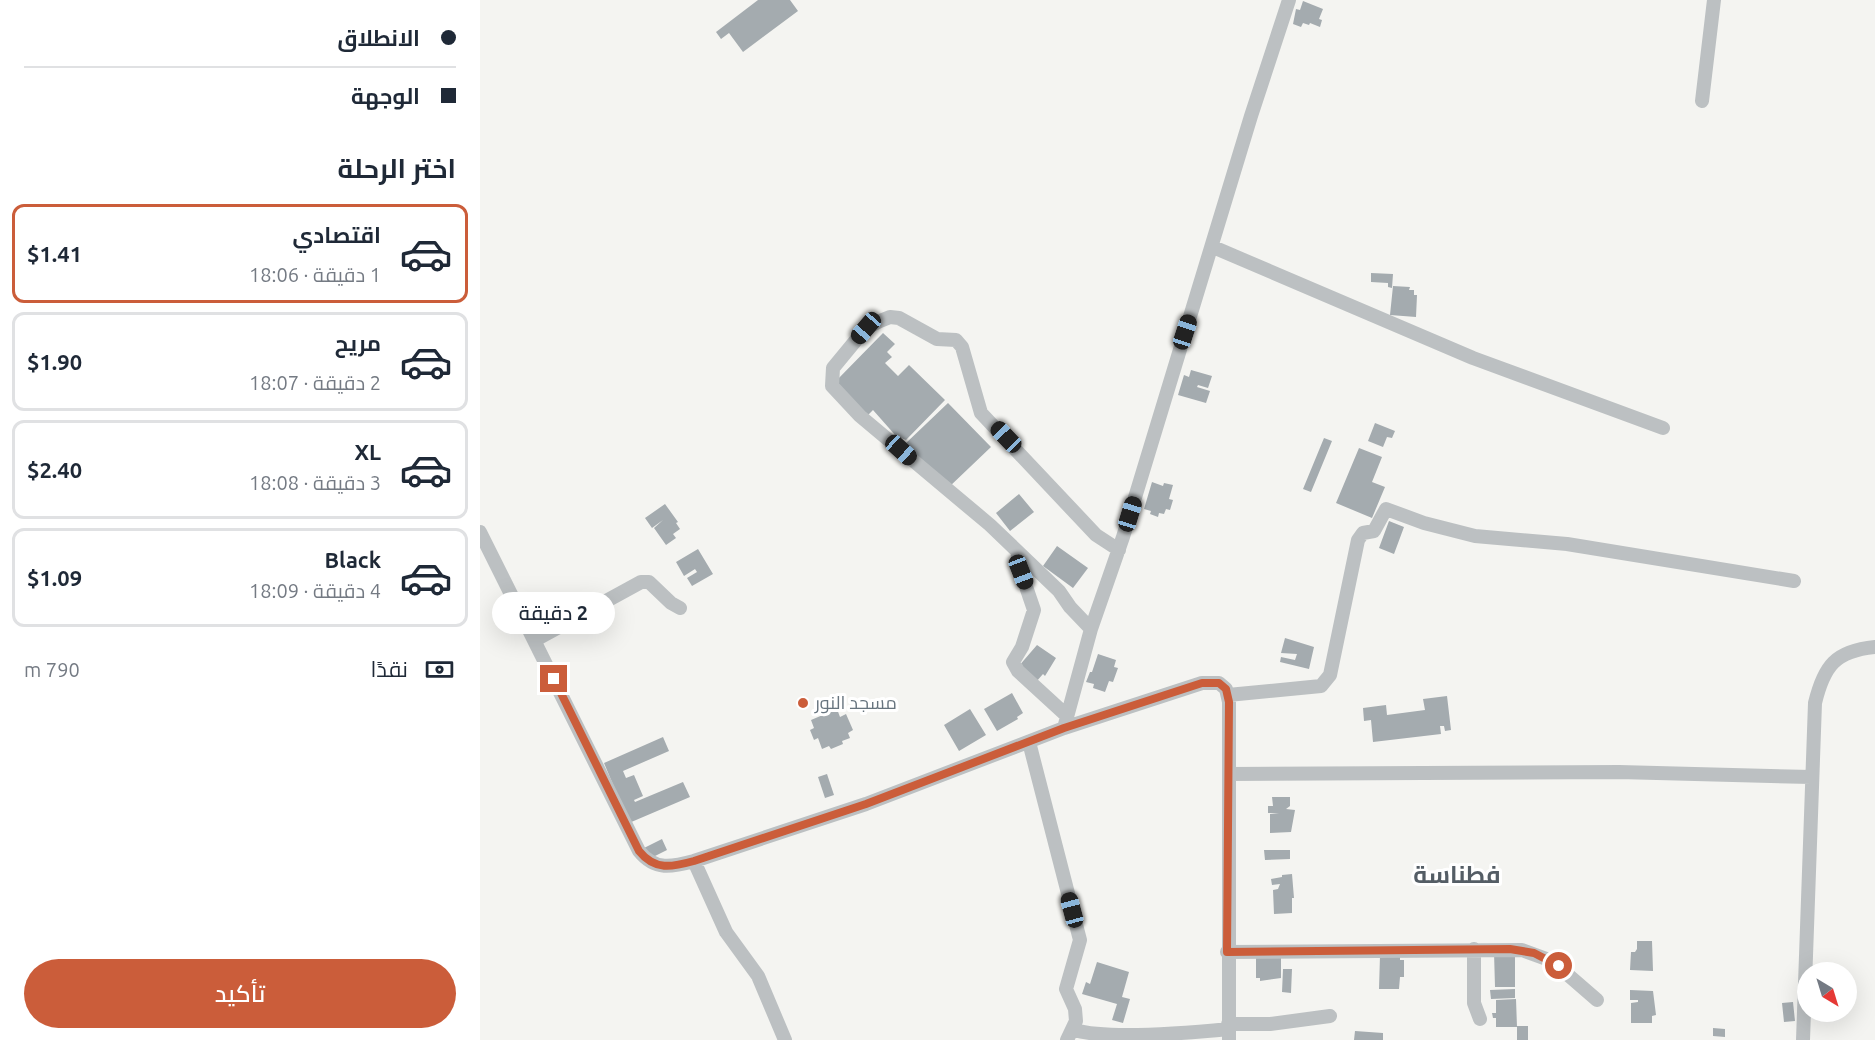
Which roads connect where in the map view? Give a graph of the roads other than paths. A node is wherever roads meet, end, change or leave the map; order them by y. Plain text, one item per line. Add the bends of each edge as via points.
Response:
1 (1714, 0) edge
2 (1286, 3) edge
3 (1702, 101) dead end
4 (1213, 247) junction
5 (1663, 428) dead end
6 (480, 532) edge
7 (1119, 550) junction
8 (1017, 551) junction
9 (1794, 581) dead end
10 (680, 608) dead end
11 (1091, 629) junction
12 (535, 640) junction
13 (1875, 647) edge
14 (1228, 695) junction
15 (1065, 721) junction
16 (1029, 742) junction
17 (1229, 774) junction
18 (1811, 777) junction
19 (694, 861) junction
20 (1474, 949) junction
21 (1227, 952) junction
22 (1597, 1000) dead end
23 (1330, 1016) dead end
24 (1479, 1019) dead end
25 (1229, 1031) edge
26 (1070, 1035) edge
27 (785, 1040) edge
28 (1803, 1040) edge

1 - 3 street
2 - 4 street
4 - 5 street via 1473,358
4 - 7 street
6 - 12 street
7 - 8 street via 1096,535 981,413 962,347 956,340 937,339 899,318 890,317 866,328 833,368 831,386 865,421
7 - 11 street
8 - 11 street
8 - 15 street via 1034,610 1013,662
9 - 14 street via 1567,544 1475,536 1386,509 1374,531 1363,533 1358,540 1325,684
10 - 12 street via 649,582 641,582
11 - 15 street
12 - 19 street via 639,851 661,867
13 - 18 street via 1846,653 1827,669 1815,703
14 - 15 street via 1219,683 1202,683
14 - 17 street
15 - 16 street
16 - 19 street via 866,804
16 - 26 street via 1080,935 1066,989 1076,1014
17 - 18 street via 1619,772
17 - 21 street
18 - 28 street
19 - 27 street via 730,939 758,976
20 - 21 street
20 - 22 street via 1534,953 1552,961
20 - 24 street via 1474,1003
21 - 25 street
23 - 25 street
25 - 26 street via 1125,1037

